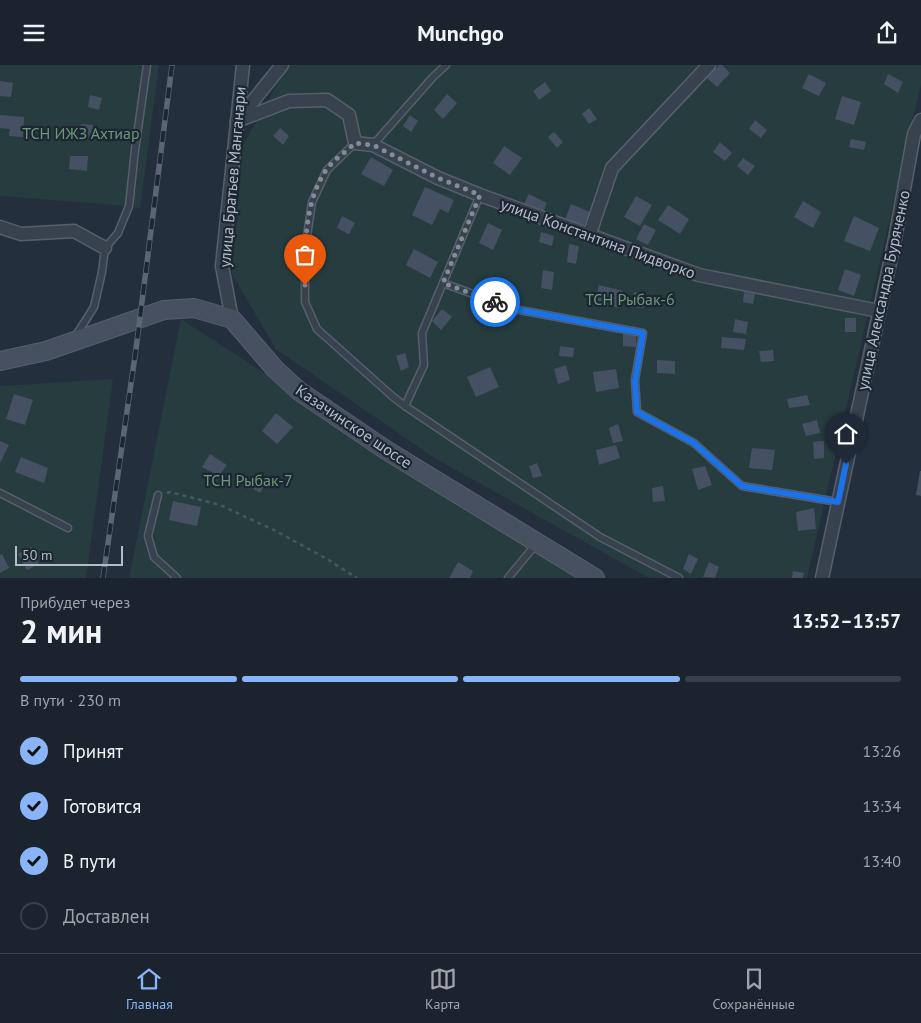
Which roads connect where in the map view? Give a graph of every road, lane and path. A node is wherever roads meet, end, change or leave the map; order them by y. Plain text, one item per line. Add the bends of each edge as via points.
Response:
1 (148, 65) edge
2 (243, 65) edge
3 (282, 65) edge
4 (446, 65) edge
5 (709, 65) edge
6 (921, 120) edge
7 (237, 121) junction
8 (355, 143) junction
9 (373, 145) junction
10 (480, 195) junction
11 (0, 227) edge
12 (589, 236) junction
13 (105, 248) junction
14 (443, 283) junction
15 (879, 311) junction
16 (232, 319) junction
17 (72, 341) junction
18 (0, 361) edge
19 (406, 405) junction
20 (0, 493) edge
21 (158, 495) joint
22 (838, 502) junction
23 (68, 528) dead end
24 (537, 543) junction
25 (177, 578) edge
26 (357, 578) edge
27 (508, 578) edge
28 (595, 578) edge
29 (679, 578) edge
30 (822, 578) edge

1 - 13 lane via 129,206 118,233
2 - 7 street, улица Братьев Манганари
3 - 7 street
4 - 9 lane
5 - 12 street via 612,168
6 - 15 street, улица Александра Буряченко via 914,134
7 - 8 street via 289,101 327,100 349,115
7 - 16 street, улица Братьев Манганари via 222,266
8 - 9 street, улица Константина Пидворко
8 - 19 lane via 327,170 312,202 305,250 305,302 317,329
9 - 10 street, улица Константина Пидворко
10 - 12 street, улица Константина Пидворко
10 - 14 lane
11 - 13 street via 21,234 74,231
12 - 15 street, улица Константина Пидворко via 699,275
13 - 17 lane via 94,307
14 - 19 lane via 422,333 424,365
14 - 22 lane via 514,309 643,333 635,381 637,412 694,443 742,486
15 - 22 street, улица Александра Буряченко
16 - 17 main road via 194,308 164,310
16 - 24 main road, Казачинское шоссе via 275,369 299,391 386,450
17 - 18 main road via 46,351
19 - 29 lane via 600,537
20 - 23 lane
21 - 25 lane via 148,536 154,557
21 - 26 path via 170,492 220,505 276,531
22 - 30 street, улица Александра Буряченко
24 - 27 lane
24 - 28 main road, Казачинское шоссе

